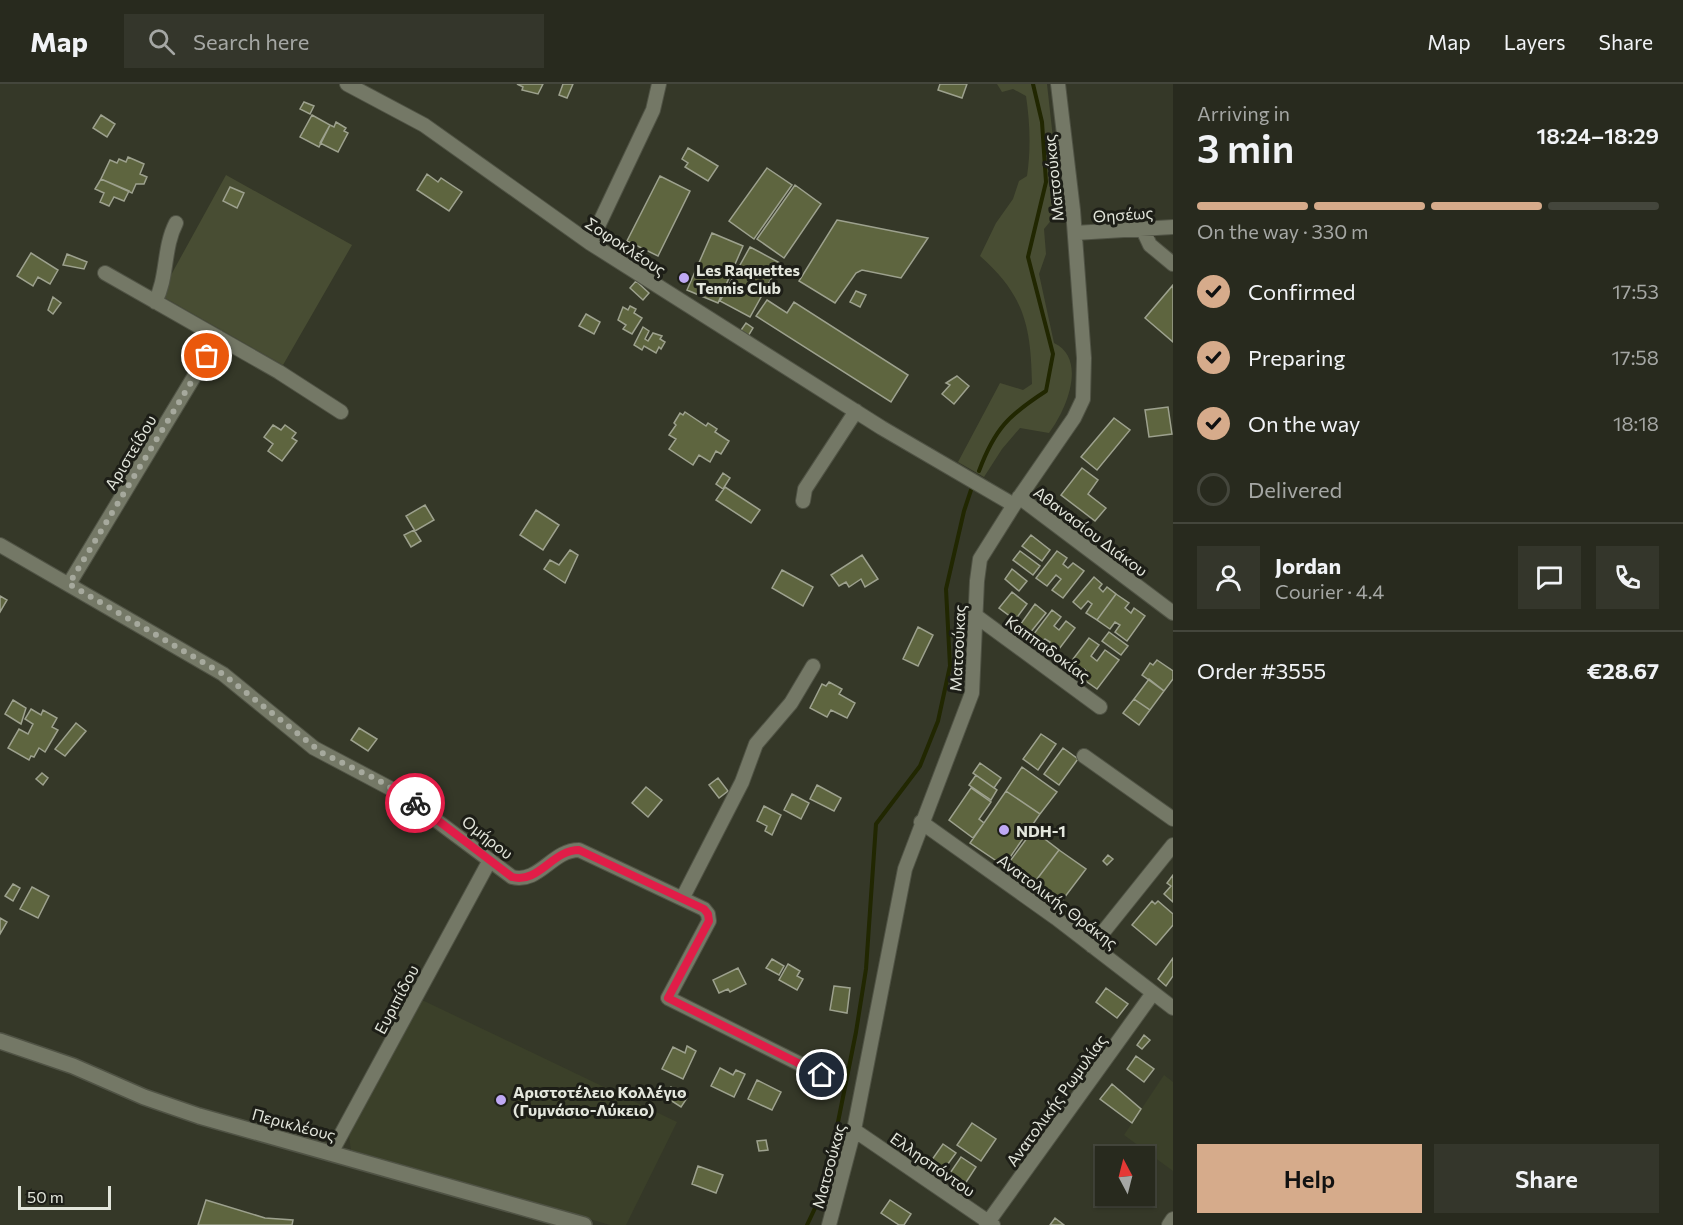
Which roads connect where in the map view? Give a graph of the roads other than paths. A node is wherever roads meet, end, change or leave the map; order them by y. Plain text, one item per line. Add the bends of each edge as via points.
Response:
1 (347, 84) edge
2 (659, 84) edge
3 (1058, 84) edge
4 (176, 223) dead end
5 (1173, 227) edge
6 (1143, 230) junction
7 (1075, 233) junction
8 (590, 243) junction
9 (1173, 264) edge
10 (105, 273) dead end
11 (155, 302) junction
12 (218, 337) junction
13 (856, 411) junction
14 (341, 412) dead end
15 (803, 501) dead end
16 (1016, 501) junction
17 (0, 545) edge
18 (69, 584) junction
19 (1173, 613) edge
20 (976, 616) junction
21 (813, 666) dead end
22 (1100, 707) dead end
23 (1084, 756) dead end
24 (1173, 819) edge
25 (921, 822) junction
26 (1173, 845) edge
27 (490, 860) junction
28 (683, 897) junction
29 (1092, 946) junction
30 (1153, 993) junction
31 (1173, 1008) edge
32 (0, 1041) edge
33 (822, 1075) dead end
34 (854, 1130) junction
35 (331, 1153) junction
36 (1173, 1219) edge
37 (989, 1224) edge
38 (584, 1225) edge
39 (829, 1225) edge
40 (1169, 1225) edge

1 - 8 street, Σοφοκλέους via 432,130
2 - 8 street via 653,110
3 - 7 street, Ματσούκας
4 - 11 street via 167,244
5 - 6 street, Θησέως
6 - 7 street, Θησέως
6 - 9 street via 1150,245
7 - 16 street, Ματσούκας via 1083,399
8 - 13 street, Σοφοκλέους
10 - 11 street
11 - 12 street
12 - 14 street
12 - 18 street, Αριστείδου
13 - 15 street via 805,489
13 - 16 street, Σοφοκλέους
16 - 19 street, Αθανασίου Διάκου
16 - 20 street, Ματσούκας via 980,558
17 - 18 street, Ομήρου
18 - 27 street, Ομήρου via 223,674 322,753 401,794
20 - 22 street, Καππαδοκίας
20 - 25 street, Ματσούκας via 975,674 970,701
21 - 28 street via 791,704 756,744 742,782
23 - 24 street
25 - 29 street, Ανατολικής Θράκης
25 - 34 street, Ματσούκας via 905,869
26 - 29 street
27 - 28 street, Ομήρου via 512,877 525,878 559,854 579,850
27 - 35 street, Ευριπίδου
28 - 33 street, Ομήρου via 704,909 710,918 668,993 669,999
29 - 30 street, Ανατολικής Θράκης
30 - 31 street, Ανατολικής Θράκης
30 - 37 street, Ανατολικής Ρωμυλίας
32 - 35 street, Περικλέους via 179,1110
34 - 37 street, Ελλησπόντου
34 - 39 street, Ματσούκας
35 - 38 street, Περικλέους
36 - 40 street

